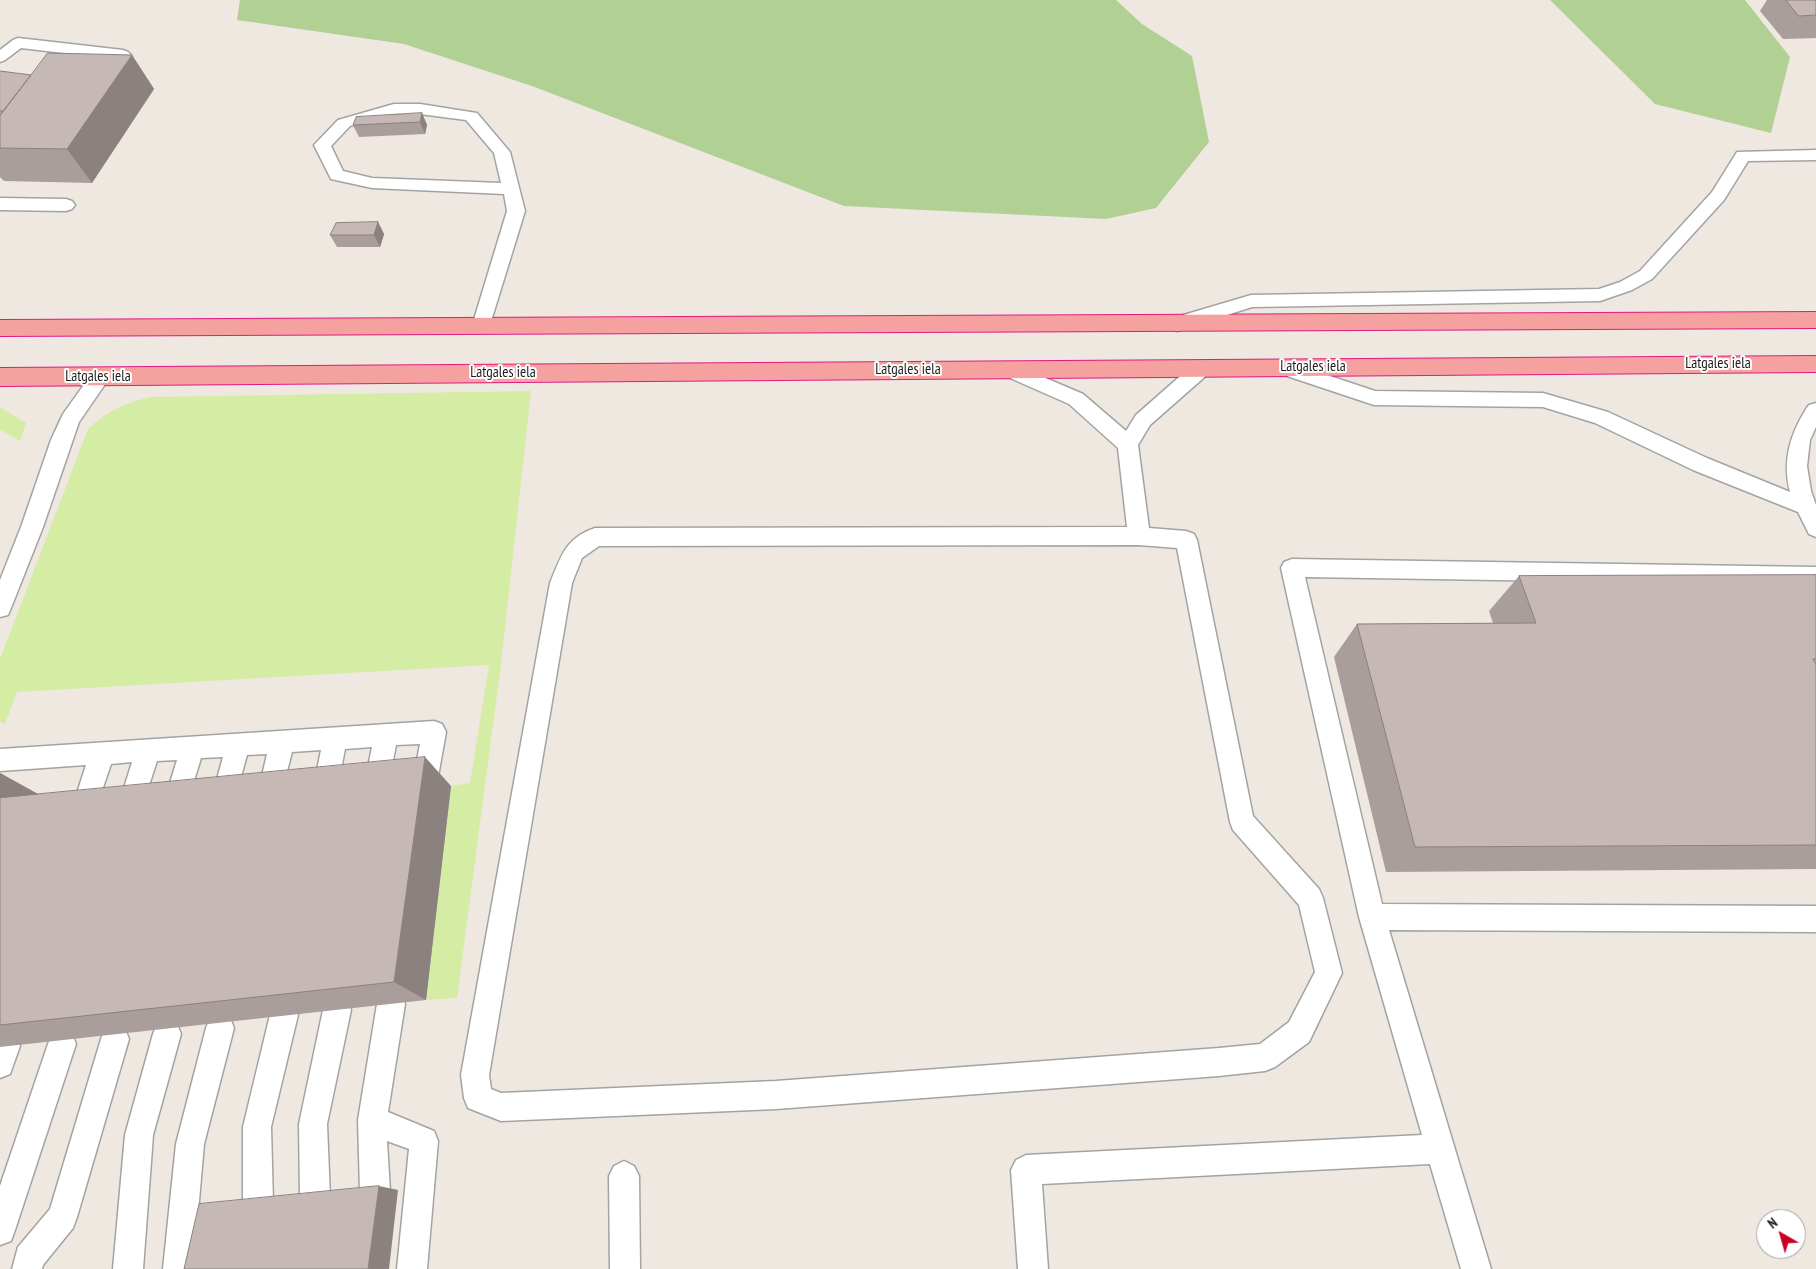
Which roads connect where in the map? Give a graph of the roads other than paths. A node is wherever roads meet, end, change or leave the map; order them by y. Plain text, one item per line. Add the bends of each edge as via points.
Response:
1 (123, 55) edge
2 (0, 58) edge
3 (1816, 155) edge
4 (511, 190) junction
5 (0, 204) edge
6 (66, 205) dead end
7 (1816, 320) edge
8 (1176, 324) junction
9 (481, 326) junction
10 (0, 328) edge
11 (1816, 364) edge
12 (1282, 367) junction
13 (1008, 369) junction
14 (1201, 369) junction
15 (100, 376) junction
16 (0, 377) edge
17 (1816, 410) edge
18 (1128, 445) junction
19 (1812, 520) edge
20 (1139, 536) junction
21 (1816, 576) edge
22 (0, 608) edge
23 (386, 735) junction
24 (335, 738) junction
25 (282, 742) junction
26 (238, 745) junction
27 (192, 748) junction
28 (148, 751) junction
29 (102, 754) junction
30 (0, 760) edge
31 (424, 788) edge
32 (375, 793) edge
33 (323, 798) edge
34 (268, 803) edge
35 (221, 808) edge
36 (173, 813) edge
37 (127, 817) edge
38 (80, 822) edge
39 (1372, 917) junction
40 (1816, 919) edge
41 (391, 1004) edge
42 (337, 1010) edge
43 (284, 1015) edge
44 (220, 1028) edge
45 (167, 1034) edge
46 (115, 1039) edge
47 (62, 1044) edge
48 (372, 1120) junction
49 (1440, 1149) junction
50 (624, 1176) dead end
51 (375, 1192) edge
52 (315, 1197) edge
53 (258, 1203) edge
54 (0, 1230) edge
55 (27, 1269) edge
56 (128, 1269) edge
57 (178, 1269) edge
58 (412, 1269) edge
59 (625, 1269) edge
60 (1033, 1269) edge
61 (1476, 1269) edge

1 - 2 lane via 18,43
3 - 8 lane via 1743,156 1718,196 1646,276 1600,295 1251,301
4 - 4 lane via 502,152 471,116 394,109 344,123 322,145 337,175 372,183
4 - 9 lane via 516,212
5 - 6 lane
7 - 8 highway
8 - 9 highway
9 - 10 highway
11 - 12 highway, Latgales iela
12 - 14 highway, Latgales iela
12 - 19 lane via 1374,398 1542,400 1601,417
13 - 14 highway, Latgales iela
13 - 15 highway, Latgales iela
13 - 18 lane via 1076,399
14 - 18 lane via 1143,420
15 - 16 highway, Latgales iela
15 - 22 lane via 70,420 61,440
17 - 19 lane via 1798,442 1796,469
18 - 20 lane
20 - 20 lane via 595,537 573,553 561,582 475,1075 478,1098 501,1107 776,1095 1219,1062 1265,1057 1299,1032 1329,973 1310,898 1242,822 1186,540
21 - 39 lane via 1292,568
23 - 24 lane
23 - 31 lane via 434,732
23 - 32 lane
24 - 25 lane
24 - 33 lane
25 - 26 lane
25 - 34 lane
26 - 27 lane
26 - 35 lane
27 - 28 lane
27 - 36 lane
28 - 29 lane
28 - 37 lane
29 - 30 lane
29 - 38 lane
39 - 40 lane
39 - 49 lane
41 - 48 lane
42 - 52 lane via 313,1124
43 - 53 lane via 257,1128
44 - 57 lane via 190,1144
45 - 56 lane via 139,1136
46 - 55 lane via 62,1217 29,1258
47 - 54 lane
48 - 51 lane
48 - 58 lane via 424,1141
49 - 60 lane via 1026,1170
49 - 61 lane
50 - 59 lane

